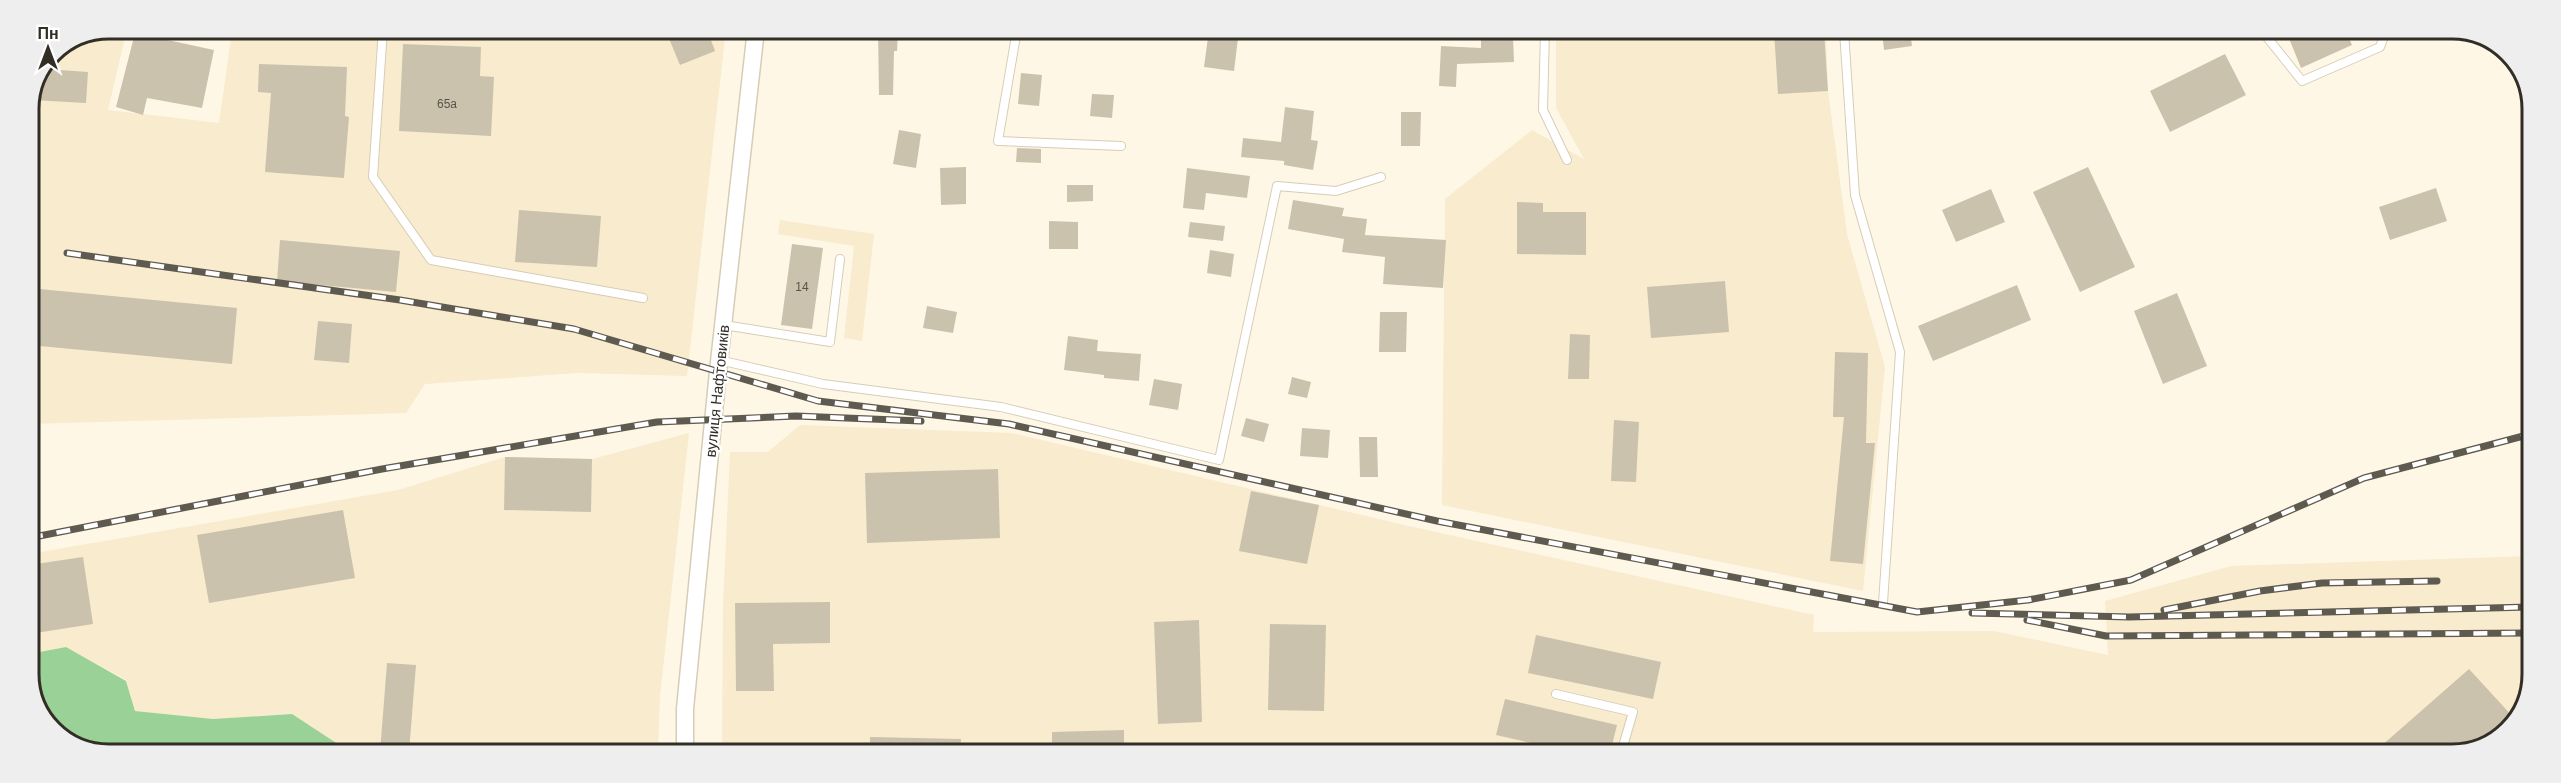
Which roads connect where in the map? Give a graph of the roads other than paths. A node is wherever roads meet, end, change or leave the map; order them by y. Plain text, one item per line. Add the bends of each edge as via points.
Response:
1 (382, 39) edge
2 (755, 39) edge
3 (1015, 39) edge
4 (1545, 39) edge
5 (1845, 39) edge
6 (2268, 39) edge
7 (2383, 39) edge
8 (1121, 146) dead end
9 (1567, 160) dead end
10 (1381, 177) dead end
11 (840, 259) dead end
12 (643, 298) dead end
13 (724, 325) junction
14 (719, 360) junction
15 (1883, 603) dead end
16 (1557, 694) dead end
17 (685, 744) edge
18 (1624, 744) edge

1 - 12 lane via 373,177 430,260
2 - 13 street, вулиця Нафтовиків
3 - 8 lane via 998,141
4 - 9 lane via 1543,110
5 - 15 lane via 1855,195 1899,352
6 - 7 lane via 2302,81 2380,47
10 - 14 lane via 1336,190 1277,186 1219,460 1001,407 823,384
11 - 13 lane via 830,342
13 - 14 street, вулиця Нафтовиків
14 - 17 street, вулиця Нафтовиків via 685,709
16 - 18 lane via 1633,712

